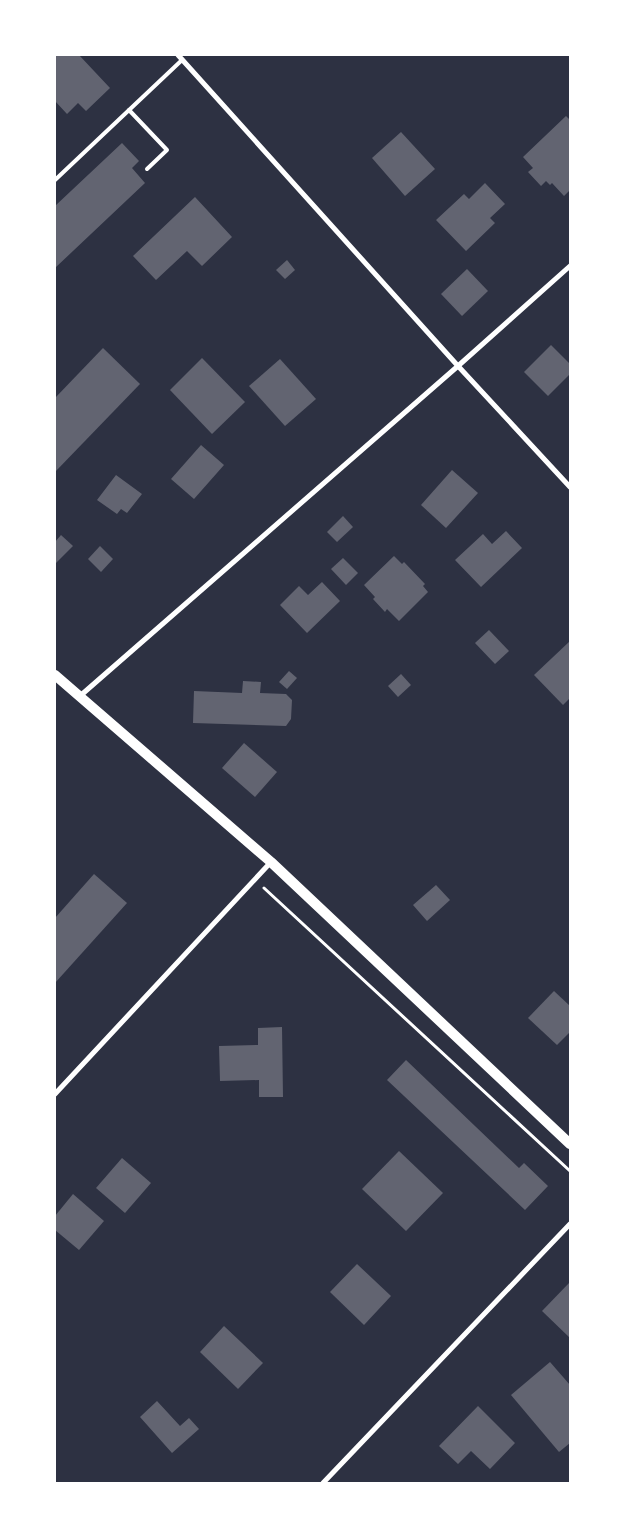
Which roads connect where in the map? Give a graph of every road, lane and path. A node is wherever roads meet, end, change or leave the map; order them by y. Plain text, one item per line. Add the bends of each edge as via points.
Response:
1 (180, 57) edge
2 (129, 110) junction
3 (146, 169) dead end
4 (55, 180) edge
5 (570, 266) edge
6 (458, 366) junction
7 (570, 487) edge
8 (55, 675) edge
9 (80, 696) junction
10 (271, 862) junction
11 (256, 880) junction
12 (55, 1094) edge
13 (570, 1144) edge
14 (570, 1172) edge
15 (570, 1224) edge
16 (322, 1483) edge

1 - 2 lane
1 - 6 street
2 - 3 lane via 167,150
2 - 4 lane
5 - 6 street
6 - 7 street
6 - 9 street
8 - 9 main road
9 - 10 main road
10 - 11 street
10 - 13 main road
11 - 12 street
11 - 14 path
15 - 16 street

